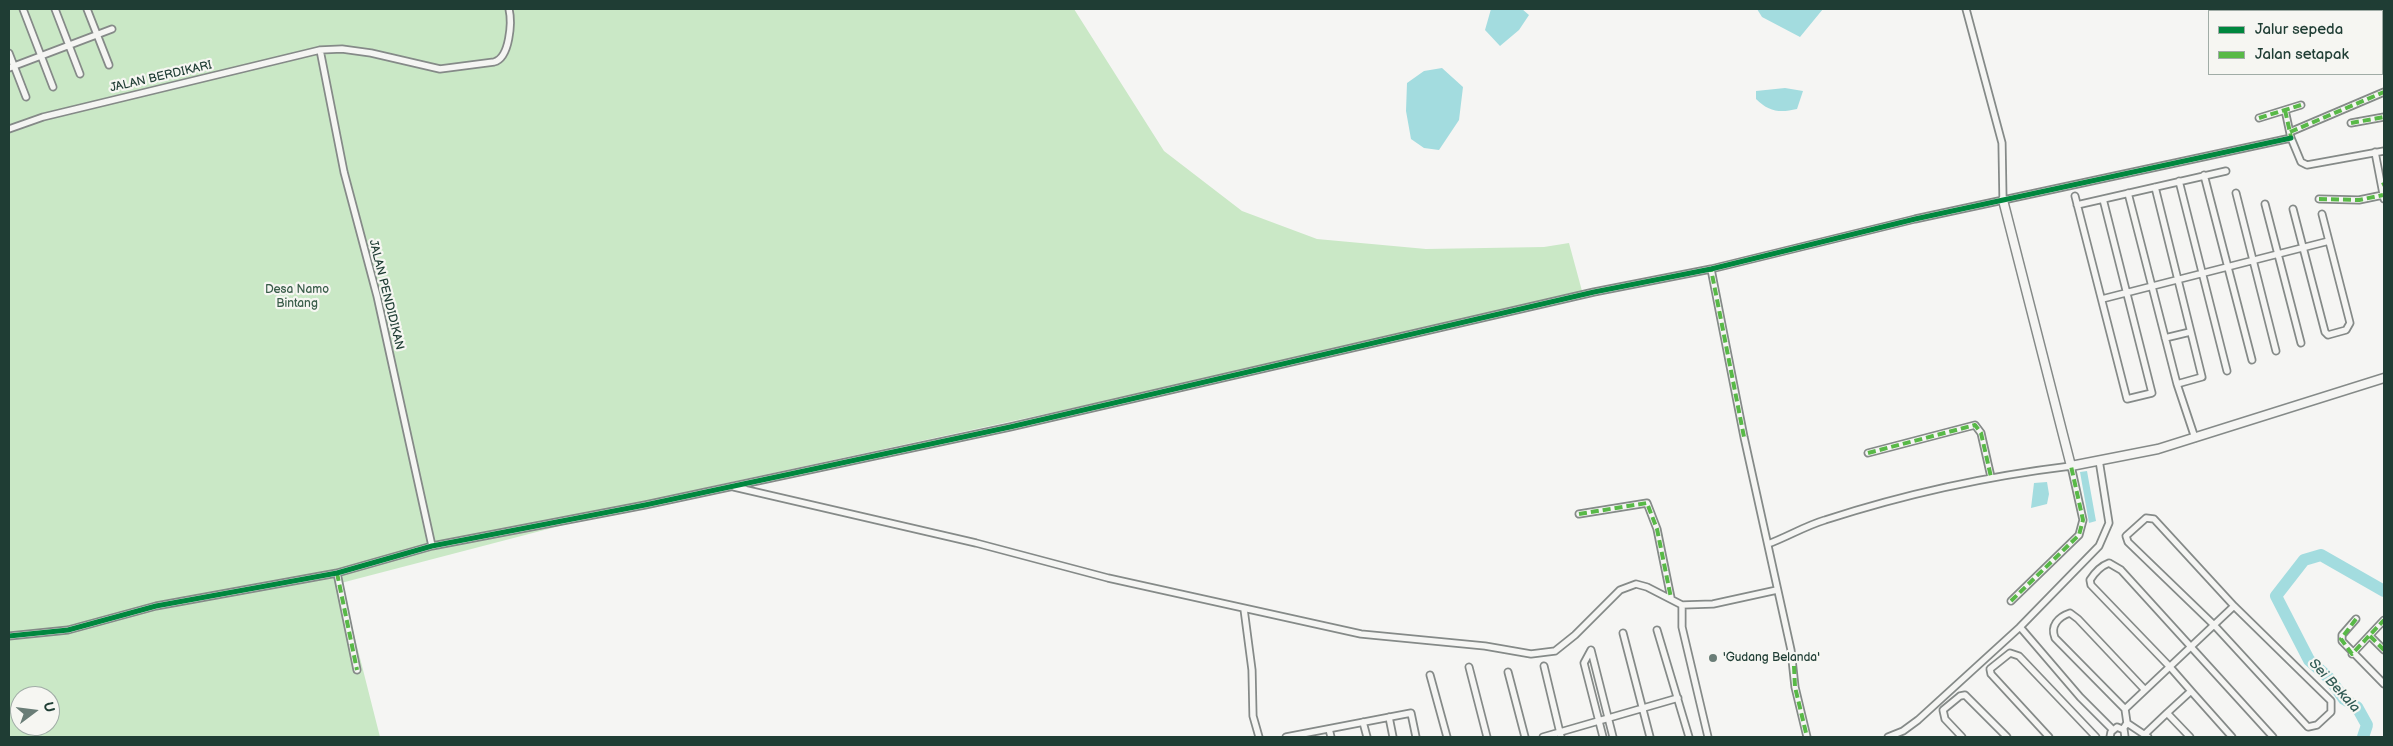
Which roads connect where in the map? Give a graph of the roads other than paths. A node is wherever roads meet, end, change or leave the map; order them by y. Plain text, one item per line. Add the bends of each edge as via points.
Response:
1 (23, 9) edge
2 (56, 9) edge
3 (87, 9) edge
4 (509, 9) edge
5 (1966, 9) edge
6 (112, 29) dead end
7 (98, 35) junction
8 (70, 45) junction
9 (320, 50) junction
10 (9, 53) edge
11 (41, 56) junction
12 (109, 65) dead end
13 (11, 67) edge
14 (80, 74) dead end
15 (53, 88) dead end
16 (2383, 92) edge
17 (26, 97) dead end
18 (2384, 100) edge
19 (2301, 105) dead end
20 (2285, 110) junction
21 (2384, 116) edge
22 (2259, 118) dead end
23 (2351, 123) dead end
24 (9, 129) edge
25 (2291, 135) junction
26 (2384, 151) edge
27 (2375, 152) junction
28 (2226, 171) dead end
29 (2204, 175) junction
30 (2179, 181) junction
31 (2383, 184) edge
32 (2155, 187) junction
33 (2128, 193) junction
34 (2236, 193) dead end
35 (2074, 196) dead end
36 (2384, 197) edge
37 (2103, 199) junction
38 (2319, 199) dead end
39 (2003, 200) junction
40 (2265, 204) dead end
41 (2077, 205) junction
42 (2293, 209) dead end
43 (2322, 214) dead end
44 (2329, 240) junction
45 (2303, 247) junction
46 (2278, 254) junction
47 (2253, 260) junction
48 (2227, 266) junction
49 (1711, 269) junction
50 (2202, 272) junction
51 (2177, 279) junction
52 (2151, 286) junction
53 (2126, 293) junction
54 (2102, 299) junction
55 (2190, 332) junction
56 (2166, 338) junction
57 (2301, 343) dead end
58 (2276, 351) dead end
59 (2252, 360) dead end
60 (2227, 371) dead end
61 (2382, 380) edge
62 (2177, 384) junction
63 (2195, 438) junction
64 (1868, 454) dead end
65 (2099, 460) junction
66 (2071, 466) junction
67 (1991, 477) junction
68 (732, 487) junction
69 (1579, 514) dead end
70 (1768, 544) junction
71 (432, 546) junction
72 (337, 573) junction
73 (1777, 590) junction
74 (1671, 598) junction
75 (2011, 601) dead end
76 (1682, 606) junction
77 (2234, 606) junction
78 (1244, 609) junction
79 (2356, 619) dead end
80 (2384, 620) edge
81 (2215, 626) junction
82 (2020, 628) junction
83 (1657, 630) dead end
84 (1623, 633) dead end
85 (9, 636) edge
86 (2370, 636) junction
87 (2191, 647) junction
88 (2384, 650) edge
89 (2352, 654) junction
90 (1544, 666) dead end
91 (1469, 667) dead end
92 (2170, 667) junction
93 (357, 670) dead end
94 (1508, 672) dead end
95 (1430, 675) dead end
96 (2384, 684) edge
97 (2145, 690) junction
98 (2191, 691) junction
99 (1678, 698) junction
100 (1642, 708) junction
101 (2125, 708) junction
102 (2167, 713) junction
103 (1389, 717) junction
104 (1607, 718) junction
105 (1598, 721) junction
106 (1363, 722) junction
107 (2127, 722) junction
108 (2123, 728) junction
109 (1329, 729) junction
110 (2112, 729) junction
111 (1560, 735) edge
112 (1295, 736) edge
113 (2147, 736) edge
114 (1259, 737) edge
115 (1286, 737) edge
116 (1331, 737) edge
117 (1367, 737) edge
118 (1393, 737) edge
119 (1416, 737) edge
120 (1447, 737) edge
121 (1487, 737) edge
122 (1525, 737) edge
123 (1543, 737) edge
124 (1602, 737) edge
125 (1613, 737) edge
126 (1650, 737) edge
127 (1689, 737) edge
128 (1708, 737) edge
129 (1807, 737) edge
130 (1888, 737) edge
131 (1962, 737) edge
132 (2006, 737) edge
133 (2049, 737) edge
134 (2096, 737) edge
135 (2110, 737) edge
136 (2125, 737) edge
137 (2190, 737) edge
138 (2232, 737) edge
139 (2273, 737) edge

1 - 11 street
2 - 8 street
3 - 7 street
4 - 9 street, JALAN BERDIKARI via 511,20 507,47 502,58 494,62 440,69 371,53
5 - 39 street via 2002,143
6 - 7 street
7 - 8 street
7 - 12 street
8 - 11 street
8 - 14 street
9 - 24 street, JALAN BERDIKARI via 43,117
9 - 71 street, JALAN PENDIDIKAN via 344,172 378,296
10 - 13 street
11 - 13 street
11 - 15 street
13 - 17 street
16 - 18 street
16 - 25 street
19 - 20 street
20 - 22 street
20 - 25 street
21 - 23 street
25 - 27 street via 2298,158 2308,165
25 - 39 street
26 - 27 street
27 - 31 street
28 - 29 street
29 - 30 street
29 - 48 street
30 - 32 street
30 - 50 street
31 - 36 street
32 - 33 street
32 - 51 street
33 - 37 street
33 - 52 street
34 - 47 street
35 - 41 street
36 - 38 street
37 - 41 street
37 - 53 street
39 - 49 street via 1915,218
39 - 66 street
40 - 46 street
41 - 54 street
42 - 45 street
43 - 44 street
44 - 45 street
44 - 45 street via 2350,323 2346,330 2333,334 2325,332
45 - 46 street
46 - 47 street
46 - 57 street
47 - 48 street
47 - 58 street
48 - 50 street
48 - 59 street
49 - 68 street via 1594,292 1158,394
49 - 70 street
50 - 51 street
50 - 60 street
51 - 52 street
51 - 55 street
52 - 53 street
52 - 56 street
53 - 54 street
53 - 54 street via 2152,393 2127,399
55 - 56 street
55 - 62 street via 2202,377
56 - 62 street
61 - 63 street
62 - 63 street
63 - 65 street
64 - 67 street via 1975,425 1981,433
65 - 66 street
65 - 82 street via 2109,523 2105,535 2099,546
66 - 67 street
66 - 75 street via 2082,520 2079,535
67 - 70 street via 1823,520
68 - 71 street
68 - 78 street via 976,542 1108,578
69 - 74 street via 1647,503 1657,529
70 - 73 street
71 - 72 street
72 - 85 street via 156,606 68,630
72 - 93 street
73 - 76 street via 1713,604
73 - 129 street
74 - 76 street
74 - 78 street via 1636,584 1620,590 1575,635 1555,651 1545,654 1361,634
76 - 128 street via 1682,628
77 - 81 street
77 - 81 street via 2154,519 2138,522 2126,536 2128,542
77 - 81 street via 2331,701 2331,712 2317,725 2308,727
78 - 114 street via 1252,670 1253,716
79 - 89 street via 2341,639
80 - 86 street
81 - 87 street
82 - 110 street
82 - 130 street via 1918,720
83 - 99 street
84 - 100 street
86 - 88 street
86 - 89 street
87 - 92 street
87 - 92 street via 2121,570 2109,563 2103,566 2093,576 2091,585
87 - 139 street
89 - 96 street
90 - 111 street
91 - 121 street
92 - 97 street
92 - 98 street
94 - 122 street
95 - 120 street
97 - 101 street
97 - 101 street via 2078,619 2070,613 2064,615 2054,625 2052,632 2055,638
98 - 102 street
98 - 138 street
99 - 100 street
99 - 127 street
100 - 104 street
100 - 126 street
101 - 107 street
102 - 113 street
102 - 137 street
103 - 106 street
103 - 118 street
103 - 119 street via 1411,713
104 - 105 street
104 - 105 street via 1591,650 1584,663
104 - 125 street
105 - 111 street
105 - 124 street
106 - 109 street
106 - 117 street
107 - 108 street
107 - 113 street
108 - 110 street
108 - 136 street
109 - 112 street
109 - 116 street
110 - 135 street
111 - 123 street
112 - 115 street
131 - 132 street via 1945,719 1943,710 1965,695
133 - 134 street via 1991,674 1990,669 2010,652 2018,656

